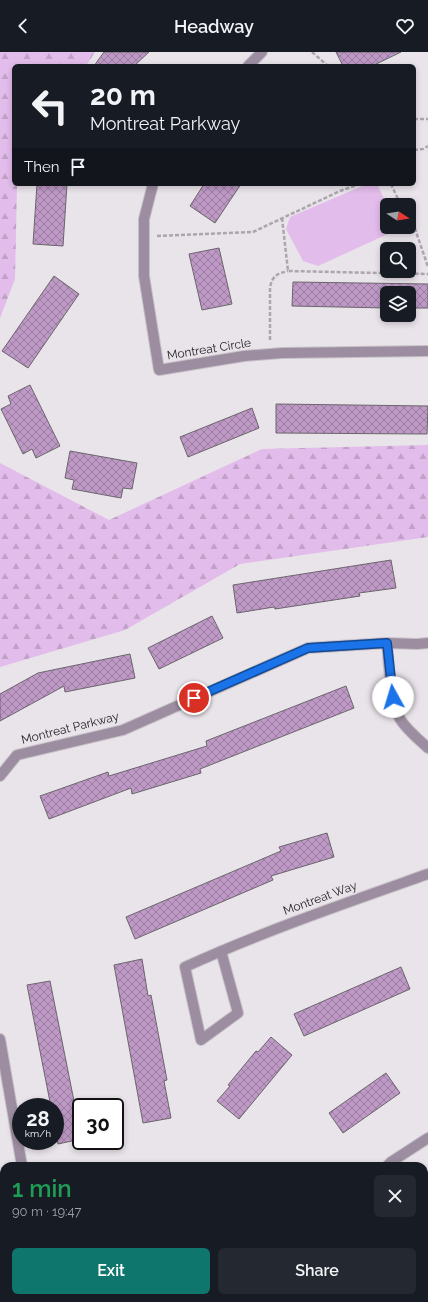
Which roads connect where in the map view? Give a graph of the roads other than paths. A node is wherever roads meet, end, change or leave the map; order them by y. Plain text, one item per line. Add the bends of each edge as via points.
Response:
1 (262, 52) edge
2 (250, 64) edge
3 (152, 186) edge
4 (428, 351) edge
5 (387, 643) junction
6 (428, 643) edge
7 (428, 748) edge
8 (0, 776) edge
9 (428, 874) edge
10 (221, 950) junction
11 (0, 1039) edge
12 (428, 1138) edge
13 (21, 1162) edge
14 (391, 1162) edge

1 - 2 street
3 - 4 street, Montreat Circle via 144,219 144,276 159,370 270,354
5 - 6 street, Montreat Parkway
5 - 7 street via 393,697 400,718 410,732
5 - 8 street, Montreat Parkway via 308,648 123,730 17,755
9 - 10 street, Montreat Way
10 - 10 street, Montreat Way via 185,967 201,1040 238,1013
11 - 13 street
12 - 14 street

